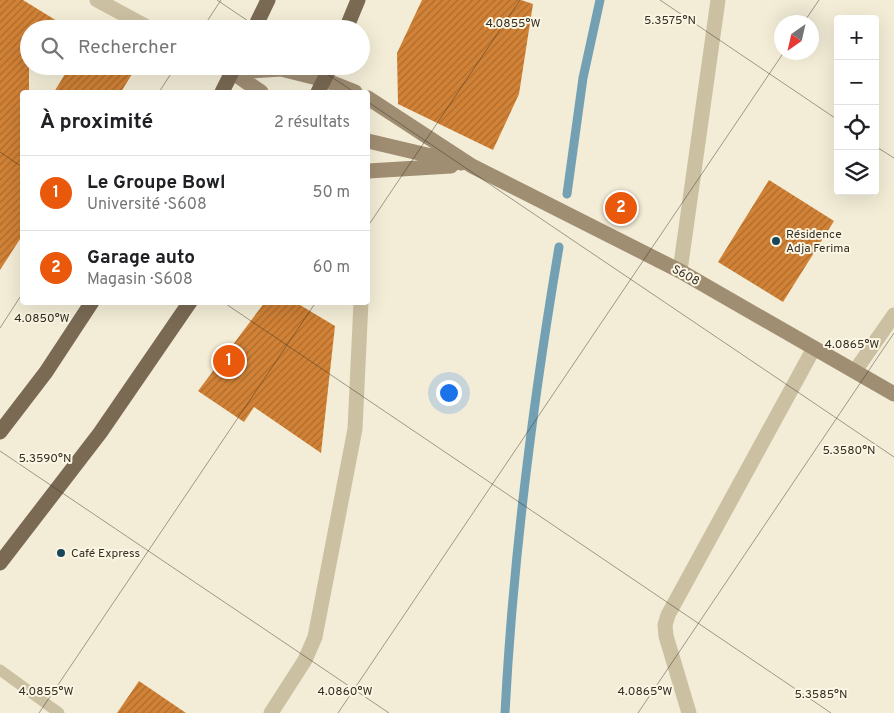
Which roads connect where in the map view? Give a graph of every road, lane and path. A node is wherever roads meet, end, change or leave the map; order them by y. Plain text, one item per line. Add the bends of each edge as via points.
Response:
1 (97, 0) edge
2 (268, 0) edge
3 (358, 0) edge
4 (718, 0) edge
5 (134, 20) edge
6 (258, 20) edge
7 (350, 20) edge
8 (228, 75) edge
9 (239, 75) edge
10 (304, 75) edge
11 (324, 80) edge
12 (223, 90) edge
13 (258, 90) edge
14 (350, 90) edge
15 (370, 99) edge
16 (370, 141) edge
17 (472, 166) junction
18 (370, 171) edge
19 (680, 271) junction
20 (90, 305) edge
21 (188, 305) edge
22 (361, 305) edge
23 (894, 315) edge
24 (814, 348) junction
25 (855, 371) junction
26 (894, 394) edge
27 (0, 432) edge
28 (0, 563) edge
29 (0, 670) edge
30 (59, 713) edge
31 (271, 713) edge
32 (688, 713) edge

1 - 5 street
2 - 6 main road
3 - 7 main road
4 - 19 street
8 - 12 main road
9 - 13 street
10 - 11 street
11 - 14 street
15 - 17 street, S608
16 - 17 street, S608
17 - 18 street, S608
17 - 19 street, S608
19 - 24 street, S608
20 - 27 main road via 46,372
21 - 28 main road via 100,433
22 - 31 street via 355,429 315,637
23 - 25 street
24 - 25 street, S608
24 - 32 street via 668,615 666,636
25 - 26 street, S608
29 - 30 lane

